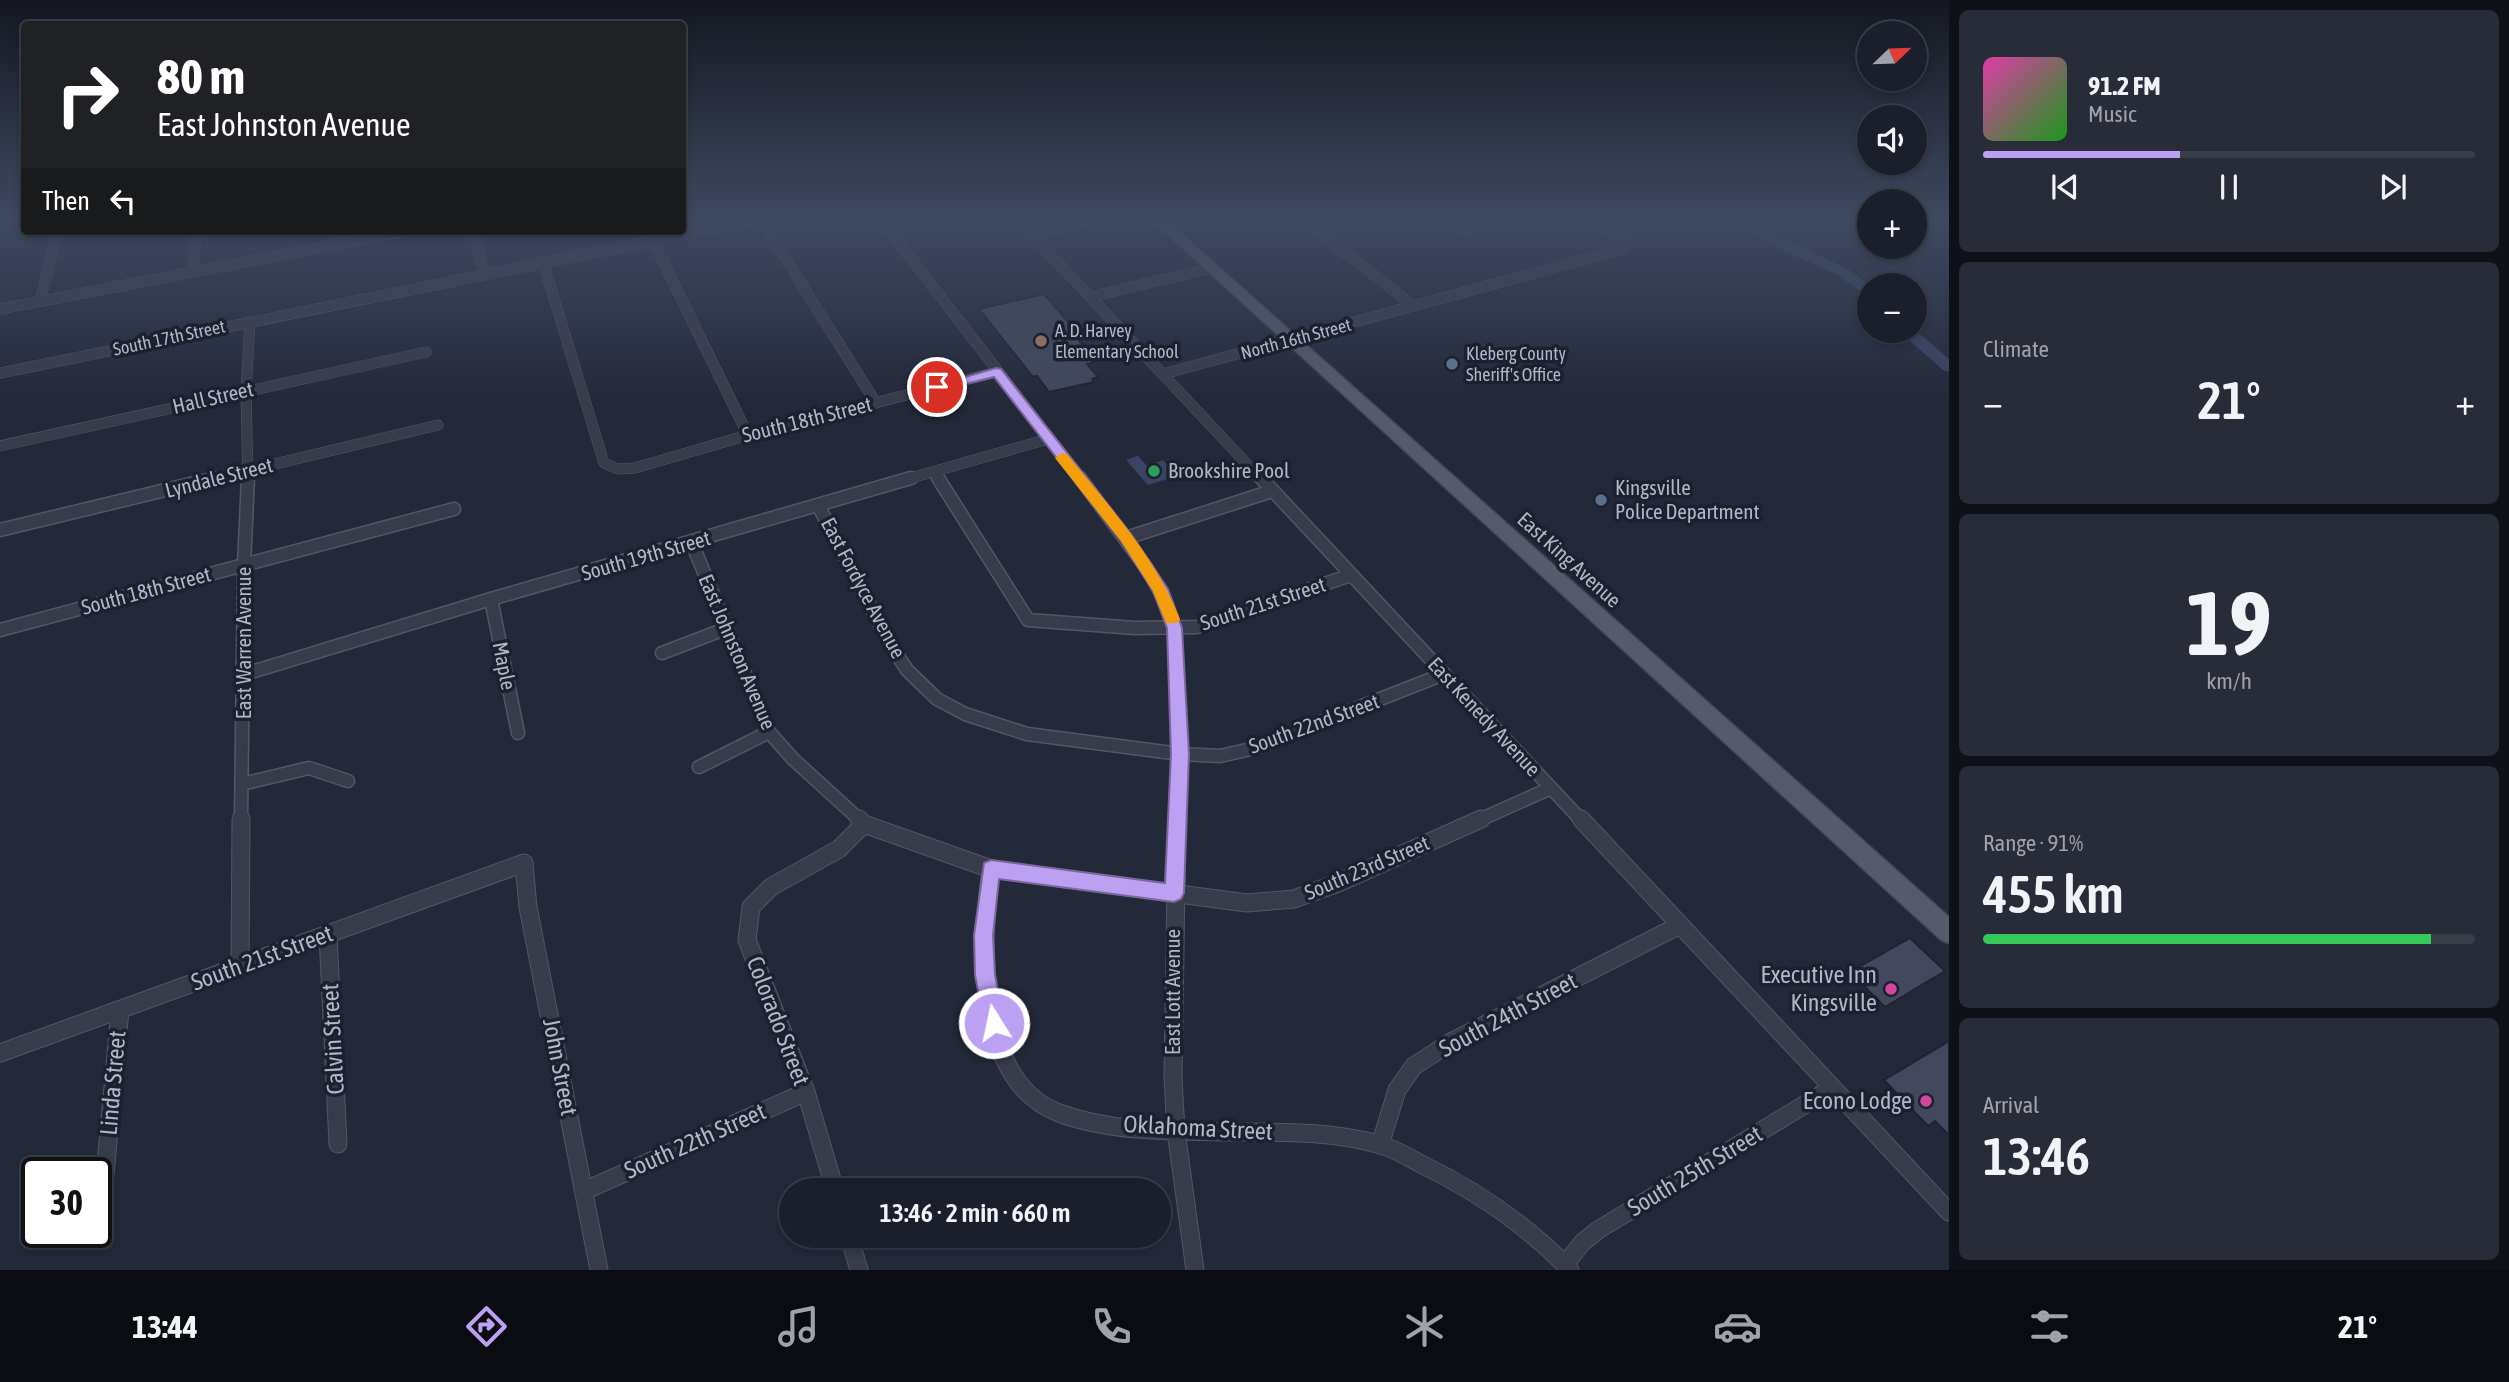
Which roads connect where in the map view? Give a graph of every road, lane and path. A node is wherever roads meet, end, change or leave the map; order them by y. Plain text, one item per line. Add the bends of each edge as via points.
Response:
1 (45, 280) edge
2 (149, 280) edge
3 (453, 280) edge
4 (549, 280) edge
5 (672, 280) edge
6 (799, 280) edge
7 (926, 280) edge
8 (1075, 280) edge
9 (1160, 280) edge
10 (1224, 280) edge
11 (1380, 280) edge
12 (1508, 280) edge
13 (1090, 297) junction
14 (40, 301) junction
15 (1413, 306) junction
16 (0, 309) edge
17 (250, 321) junction
18 (1291, 341) junction
19 (426, 352) dead end
20 (996, 372) junction
21 (0, 373) edge
22 (1163, 374) junction
23 (246, 391) junction
24 (876, 403) junction
25 (438, 425) dead end
26 (748, 435) junction
27 (1048, 439) junction
28 (0, 446) edge
29 (248, 471) junction
30 (935, 473) junction
31 (1272, 491) junction
32 (819, 507) junction
33 (454, 509) dead end
34 (0, 530) edge
35 (1126, 538) junction
36 (692, 543) junction
37 (244, 565) junction
38 (1351, 575) junction
39 (491, 599) junction
40 (1174, 628) junction
41 (0, 629) edge
42 (725, 629) junction
43 (662, 653) dead end
44 (245, 674) junction
45 (1444, 674) junction
46 (769, 732) junction
47 (518, 733) dead end
48 (1180, 754) junction
49 (699, 767) dead end
50 (348, 780) dead end
51 (242, 784) junction
52 (1550, 788) junction
53 (864, 824) junction
54 (524, 863) joint
55 (991, 869) junction
56 (1174, 893) junction
57 (1680, 925) junction
58 (1949, 932) edge
59 (328, 935) junction
60 (240, 965) junction
61 (120, 1010) junction
62 (0, 1053) edge
63 (1832, 1088) junction
64 (806, 1091) junction
65 (1176, 1131) junction
66 (338, 1144) dead end
67 (1380, 1145) junction
68 (107, 1157) edge
69 (831, 1178) edge
70 (584, 1191) junction
71 (1949, 1212) edge
72 (853, 1248) edge
73 (1568, 1267) edge
74 (598, 1270) edge
75 (859, 1270) edge
76 (1195, 1270) edge

1 - 14 street
2 - 14 street
3 - 17 street, South 17th Street
4 - 26 street, South 18th Street via 604,463 618,470 635,468
5 - 26 street
6 - 24 street
7 - 20 street, East Lott Avenue
8 - 13 street, East Kenedy Avenue
9 - 13 street
10 - 18 main road, East King Avenue
11 - 15 street
12 - 15 street, North 16th Street
13 - 22 street, East Kenedy Avenue
14 - 16 street
15 - 18 street, North 16th Street
17 - 21 street, South 17th Street
17 - 23 street, East Warren Avenue
18 - 22 street, North 16th Street
18 - 58 main road, East King Avenue
19 - 23 street, Hall Street
20 - 24 street, South 18th Street
20 - 27 street, East Lott Avenue
22 - 31 street, East Kenedy Avenue
23 - 28 street, Hall Street
23 - 29 street, East Warren Avenue
24 - 26 street, South 18th Street
25 - 29 street, Lyndale Street
27 - 30 street, South 19th Street
27 - 35 street, East Lott Avenue
29 - 34 street, Lyndale Street
29 - 37 street, East Warren Avenue
30 - 32 street, South 19th Street
30 - 40 street, South 21st Street via 1028,620
31 - 35 street
31 - 38 street, East Kenedy Avenue
32 - 36 street, South 19th Street
32 - 48 street, East Fordyce Avenue via 889,642 907,670 937,699 965,714 1027,734
33 - 37 street, South 18th Street
35 - 40 street, East Lott Avenue via 1161,589
36 - 39 street, South 19th Street
36 - 42 street, East Johnston Avenue
37 - 41 street, South 18th Street
37 - 44 street, East Warren Avenue
38 - 40 street, South 21st Street via 1220,621
38 - 45 street, East Kenedy Avenue
39 - 44 street, South 19th Street
39 - 47 street, Maple
40 - 48 street, East Lott Avenue
42 - 43 street
42 - 46 street, East Johnston Avenue
44 - 51 street, East Warren Avenue
45 - 48 street, South 22nd Street via 1255,748 1220,756
45 - 52 street, East Kenedy Avenue
46 - 49 street
46 - 53 street, East Johnston Avenue
48 - 56 street, East Lott Avenue
50 - 51 street via 309,768
51 - 60 street, East Warren Avenue
52 - 56 street, South 23rd Street via 1294,899 1247,903
52 - 57 street, East Kenedy Avenue
53 - 55 street, East Johnston Avenue
53 - 64 street, Colorado Street via 839,849 772,887 751,907 747,940
54 - 59 street, South 21st Street
54 - 70 street, John Street via 528,907
55 - 56 street, East Johnston Avenue
55 - 65 street, Oklahoma Street via 985,975 994,1023 1017,1082 1035,1101 1065,1115
56 - 65 street, East Lott Avenue
57 - 63 street, East Kenedy Avenue
57 - 67 street, South 24th Street via 1451,1042 1414,1066 1397,1090
59 - 60 street, South 21st Street
59 - 66 street, Calvin Street
60 - 61 street, South 21st Street
61 - 62 street, South 21st Street
61 - 68 street, Linda Street
63 - 71 street, East Kenedy Avenue
63 - 73 street, South 25th Street via 1598,1230 1583,1242
64 - 69 street, Colorado Street
64 - 70 street, South 22th Street
65 - 67 street, Oklahoma Street via 1299,1133
65 - 76 street, East Lott Avenue
67 - 73 street, Oklahoma Street via 1474,1193
70 - 74 street, John Street
72 - 75 street

